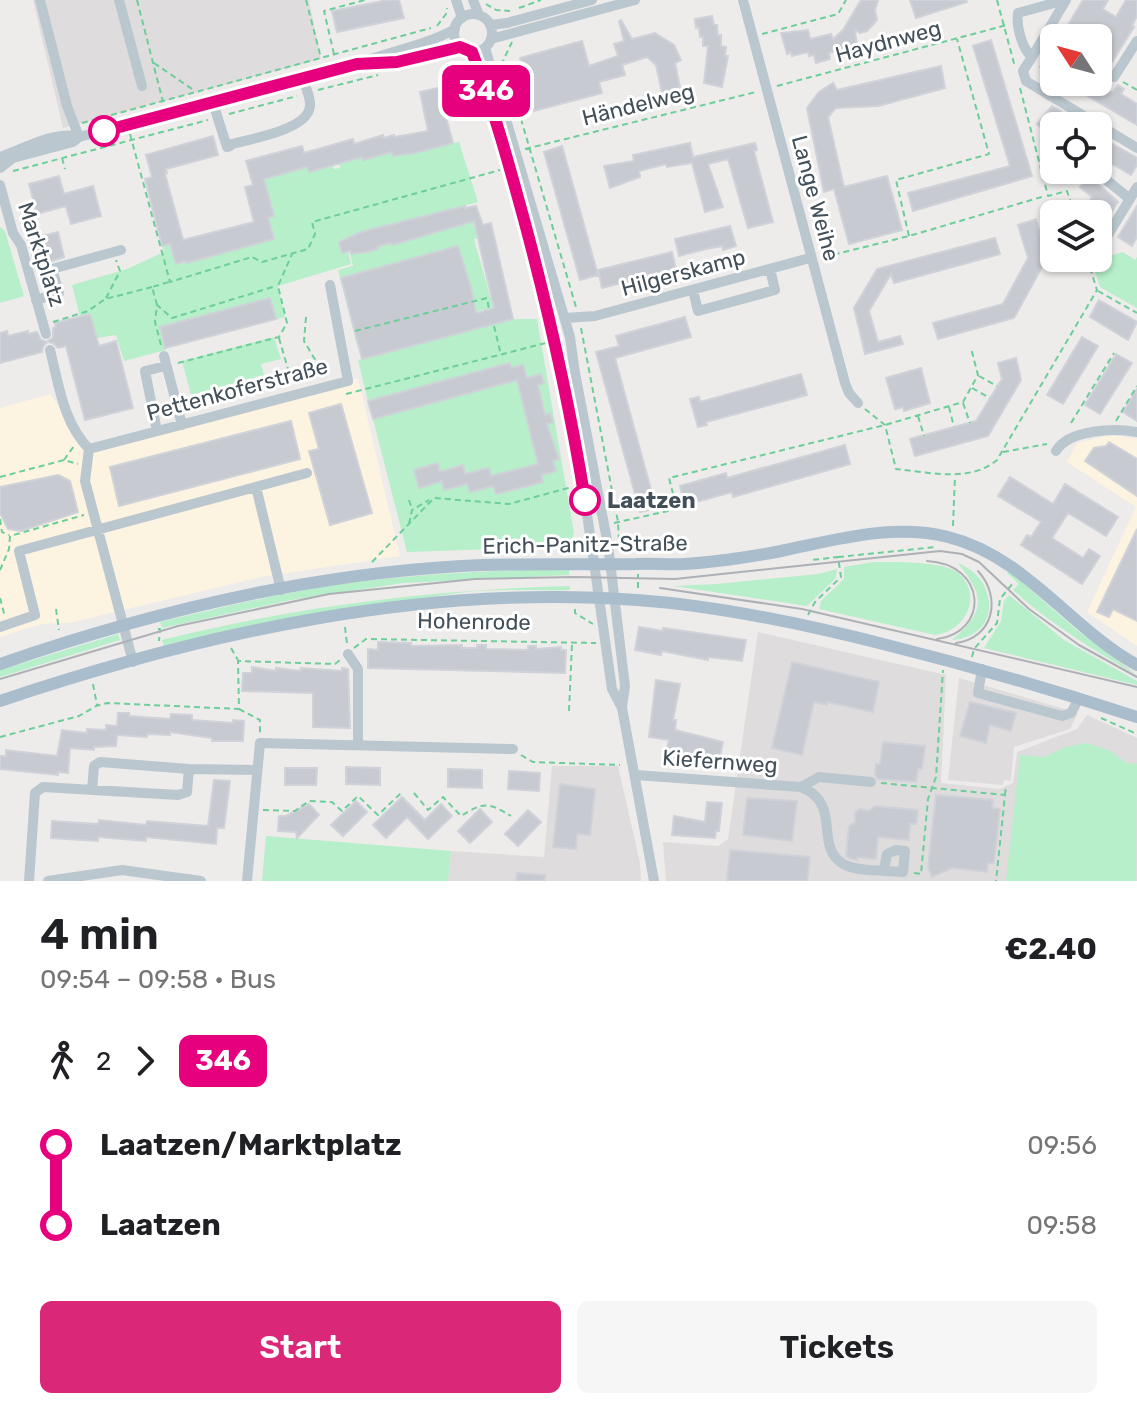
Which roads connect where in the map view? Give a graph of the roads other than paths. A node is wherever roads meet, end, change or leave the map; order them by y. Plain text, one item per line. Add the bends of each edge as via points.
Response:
1 (40, 0) edge
2 (119, 0) edge
3 (473, 0) edge
4 (592, 0) edge
5 (635, 0) edge
6 (743, 0) edge
7 (1064, 2) edge
8 (452, 3) edge
9 (479, 15) junction
10 (462, 18) junction
11 (490, 25) junction
12 (455, 29) junction
13 (1137, 41) edge
14 (488, 43) junction
15 (460, 47) junction
16 (472, 52) junction
17 (1032, 57) junction
18 (357, 64) junction
19 (1114, 77) dead end
20 (303, 79) junction
21 (142, 86) dead end
22 (213, 103) junction
23 (282, 132) dead end
24 (79, 137) junction
25 (228, 145) dead end
26 (1137, 148) edge
27 (0, 157) edge
28 (2, 171) edge
29 (1111, 184) edge
30 (0, 185) edge
31 (1137, 187) edge
32 (1130, 199) junction
33 (1112, 229) edge
34 (121, 250) dead end
35 (811, 259) junction
36 (770, 269) junction
37 (330, 285) dead end
38 (693, 290) junction
39 (36, 300) junction
40 (565, 318) junction
41 (45, 329) road end
42 (50, 350) dead end
43 (858, 403) road end
44 (182, 425) junction
45 (157, 431) junction
46 (1137, 432) edge
47 (1058, 448) road end
48 (89, 449) junction
49 (307, 473) dead end
50 (256, 487) junction
51 (98, 529) junction
52 (594, 564) junction
53 (610, 565) junction
54 (281, 590) junction
55 (598, 598) junction
56 (614, 599) junction
57 (3, 626) edge
58 (122, 626) junction
59 (348, 654) road end
60 (133, 662) junction
61 (0, 664) edge
62 (1137, 665) edge
63 (982, 669) junction
64 (1079, 698) junction
65 (0, 701) edge
66 (622, 708) junction
67 (1137, 717) edge
68 (358, 745) junction
69 (513, 749) road end
70 (189, 769) junction
71 (257, 770) junction
72 (634, 770) junction
73 (871, 782) road end
74 (801, 787) junction
75 (92, 790) junction
76 (884, 870) junction
77 (29, 881) edge
78 (48, 881) edge
79 (201, 881) edge
80 (247, 881) edge
81 (654, 881) edge

1 - 24 street
2 - 21 street
3 - 9 street
4 - 11 street
5 - 14 street
6 - 35 street, Lange Weihe
7 - 17 street
7 - 17 street via 1017,16
8 - 10 street
9 - 10 street
9 - 11 street
10 - 12 street
11 - 14 street
12 - 15 street
12 - 18 street
13 - 19 street
14 - 16 street
14 - 40 street
15 - 16 street
15 - 18 street via 397,62
16 - 52 street via 548,308
17 - 26 street via 1023,71 1026,81
18 - 20 street
20 - 22 street
20 - 25 street via 310,103 302,120
22 - 23 street via 227,147
22 - 24 street
24 - 27 street via 69,134
24 - 28 street via 13,158
29 - 32 street
30 - 39 street, Marktplatz
31 - 32 street
32 - 33 street
34 - 39 street via 52,269 59,293
35 - 36 street, Hilgerskamp
35 - 43 street, Lange Weihe via 849,393
36 - 38 street, Hilgerskamp
36 - 38 street via 775,290 698,311
37 - 44 street, Pettenkoferstraße via 348,381
38 - 40 street, Hilgerskamp via 595,316
39 - 41 street, Marktplatz
40 - 53 street
42 - 48 street via 67,418
44 - 45 street, Pettenkoferstraße
44 - 45 street via 165,361 145,371
45 - 48 street, Pettenkoferstraße
46 - 47 street via 1111,428
48 - 51 street via 85,481
49 - 50 street
50 - 51 street
50 - 54 street
51 - 57 street via 19,551 35,615
51 - 58 street
52 - 53 main road, Erich-Panitz-Straße
52 - 54 main road, Erich-Panitz-Straße via 458,566
52 - 55 street
53 - 56 street
53 - 62 main road, Erich-Panitz-Straße via 684,564 876,533 952,538 1006,562 1091,634
54 - 58 main road, Erich-Panitz-Straße
55 - 56 main road
55 - 60 main road via 440,602 344,614
55 - 66 street via 612,689
56 - 63 main road via 712,608 806,625
56 - 66 street via 625,686
58 - 60 street
58 - 61 main road, Erich-Panitz-Straße
59 - 68 street via 358,669
60 - 65 main road
63 - 64 main road
63 - 64 street via 978,693 1062,716 1071,713
64 - 67 main road
66 - 72 street
68 - 69 street
68 - 71 street via 260,743
70 - 71 street
70 - 75 street via 187,792 178,795
70 - 75 street via 100,762 94,766
71 - 80 street
72 - 74 street, Kiefernweg
72 - 81 street
73 - 74 street, Kiefernweg via 819,777
74 - 76 street via 821,801 835,857 848,866
75 - 77 street via 43,787 35,793
76 - 76 street via 903,872 905,851 887,854
78 - 79 street via 122,870

